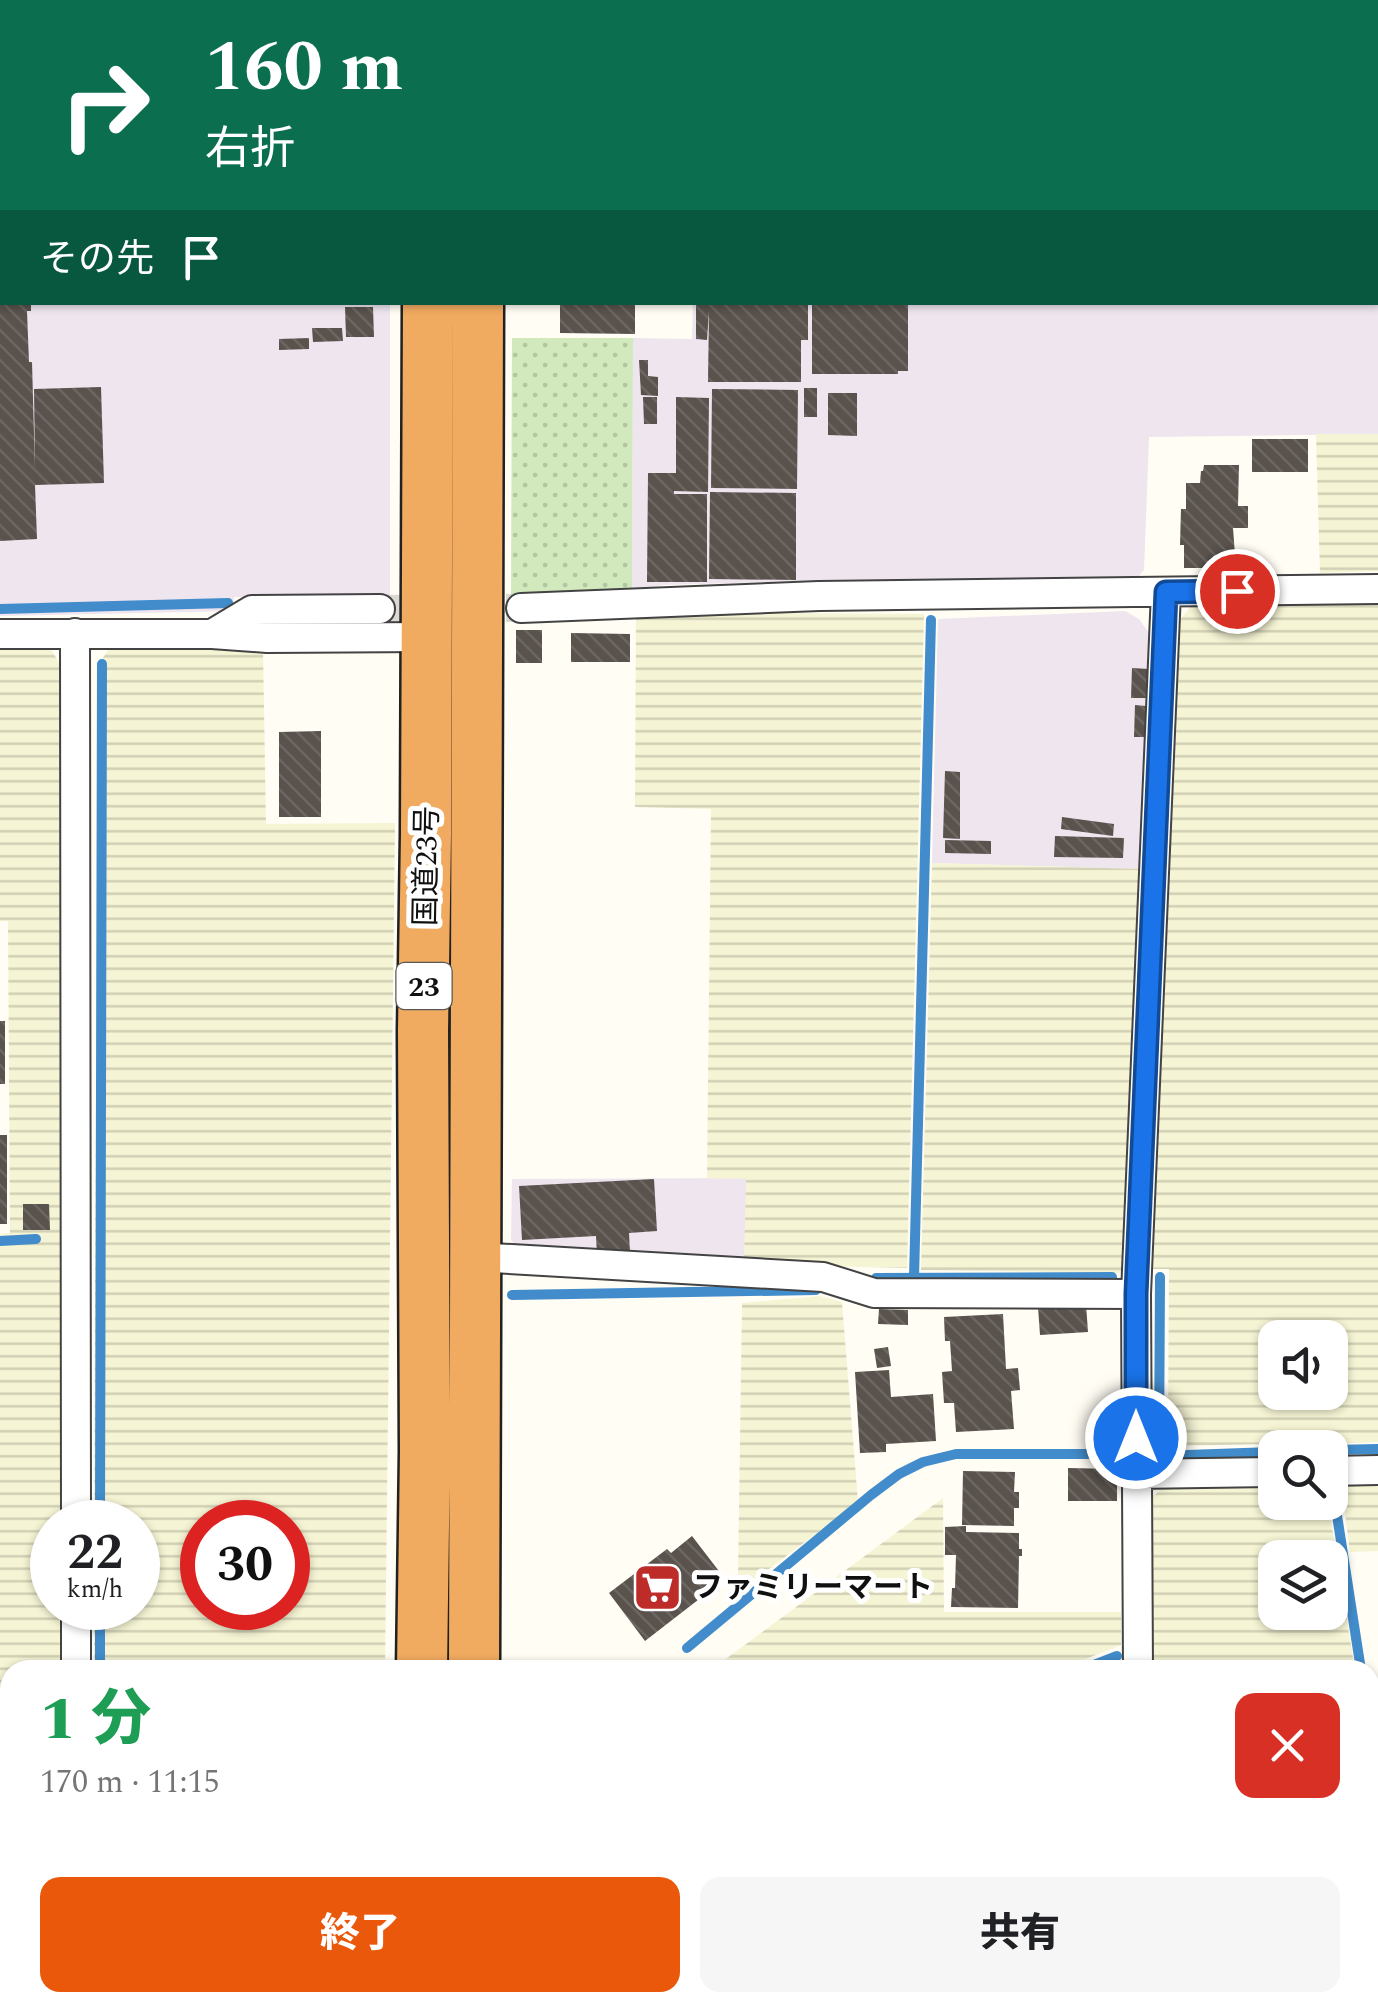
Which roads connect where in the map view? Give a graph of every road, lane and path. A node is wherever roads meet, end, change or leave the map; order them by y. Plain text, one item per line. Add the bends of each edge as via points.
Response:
1 (428, 305) edge
2 (478, 305) edge
3 (1378, 589) edge
4 (1166, 592) junction
5 (522, 608) tunnel mouth
6 (380, 609) tunnel mouth
7 (75, 632) junction
8 (0, 634) edge
9 (212, 634) junction
10 (427, 637) junction
11 (475, 1257) junction
12 (1136, 1294) junction
13 (1378, 1470) edge
14 (1348, 1471) edge
15 (1258, 1472) edge
16 (1136, 1474) junction
17 (76, 1500) edge
18 (76, 1630) edge
19 (76, 1660) edge
20 (422, 1660) edge
21 (474, 1660) edge
22 (1138, 1660) edge

1 - 10 highway, 国道23号 / 23
2 - 11 highway, 国道23号 / 23
3 - 4 street
4 - 5 street
4 - 12 street
6 - 9 street via 252,610
7 - 8 street
7 - 9 street
7 - 17 street
9 - 10 street
10 - 20 highway, 国道23号 / 23
11 - 12 street via 823,1277 874,1293
11 - 21 highway, 国道23号 / 23
12 - 16 street
13 - 14 street
15 - 16 street
16 - 22 street
18 - 19 street

